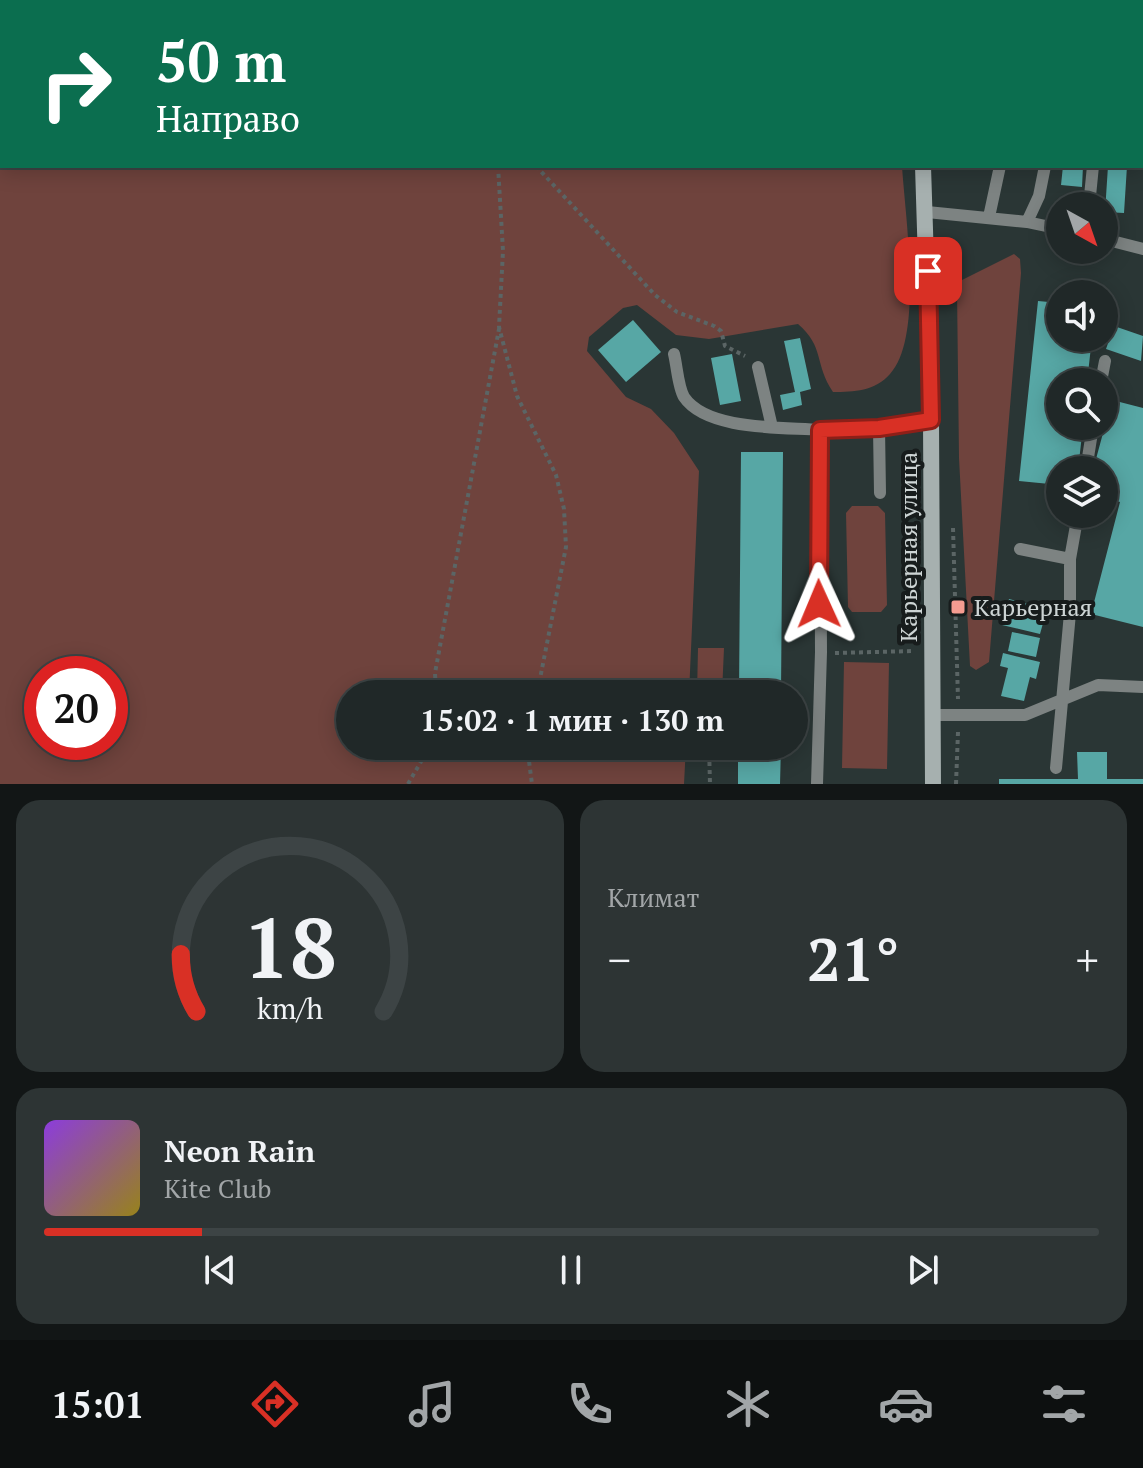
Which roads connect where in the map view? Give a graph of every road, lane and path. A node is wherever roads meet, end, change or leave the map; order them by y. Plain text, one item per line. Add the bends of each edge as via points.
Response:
1 (498, 168) edge
2 (538, 168) edge
3 (923, 168) edge
4 (1000, 168) edge
5 (1045, 168) edge
6 (1093, 168) edge
7 (1090, 192) edge
8 (927, 212) junction
9 (989, 217) junction
10 (1027, 222) junction
11 (1046, 226) edge
12 (1118, 243) edge
13 (1143, 249) edge
14 (499, 327) junction
15 (674, 354) dead end
16 (1105, 361) dead end
17 (758, 367) joint
18 (1104, 368) edge
19 (931, 420) junction
20 (772, 427) junction
21 (879, 428) junction
22 (820, 430) junction
23 (880, 493) dead end
24 (1076, 528) edge
25 (1020, 549) dead end
26 (1070, 559) junction
27 (932, 651) junction
28 (821, 652) junction
29 (435, 680) edge
30 (540, 680) edge
31 (1143, 687) edge
32 (1061, 701) junction
33 (933, 715) junction
34 (422, 760) edge
35 (529, 760) edge
36 (709, 760) edge
37 (1056, 768) dead end
38 (408, 784) edge
39 (532, 784) edge
40 (710, 784) edge
41 (817, 784) edge
42 (933, 784) edge

1 - 14 path via 503,251
2 - 17 path via 655,295 677,312 714,326 725,346
3 - 8 street, Карьерная улица
4 - 9 lane
5 - 10 lane
6 - 7 lane
8 - 9 lane
8 - 19 street, Карьерная улица
9 - 10 lane
10 - 11 lane
12 - 13 lane
14 - 29 path
14 - 30 path via 517,396 556,475 564,509 566,547
15 - 20 lane via 684,397 731,424
16 - 18 lane
17 - 20 lane
19 - 21 lane
19 - 27 street, Карьерная улица
20 - 22 lane
21 - 22 lane
21 - 23 lane
22 - 28 lane
24 - 26 lane
25 - 26 lane
26 - 32 lane
27 - 28 path
27 - 33 street, Карьерная улица
28 - 41 lane
31 - 32 lane via 1098,685
32 - 33 lane via 1025,715
32 - 37 lane
33 - 42 street, Карьерная улица
34 - 38 path
35 - 39 path
36 - 40 path

